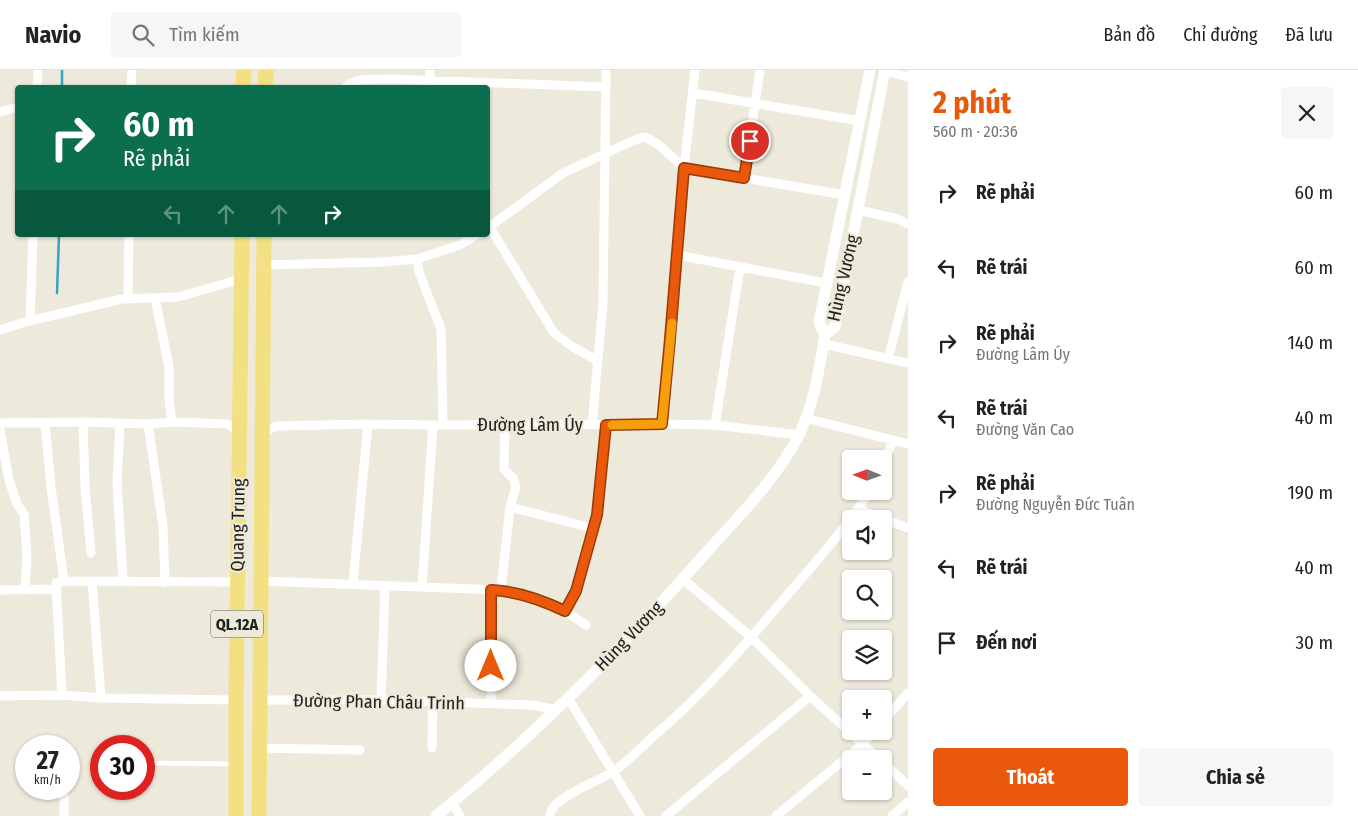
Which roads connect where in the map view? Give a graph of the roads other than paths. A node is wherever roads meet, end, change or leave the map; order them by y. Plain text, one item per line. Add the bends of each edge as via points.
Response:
1 (38, 70) edge
2 (132, 70) edge
3 (244, 70) edge
4 (266, 70) edge
5 (430, 70) edge
6 (606, 70) edge
7 (695, 70) edge
8 (760, 70) edge
9 (870, 70) edge
10 (884, 71) edge
11 (908, 77) edge
12 (430, 84) edge
13 (37, 85) edge
14 (131, 85) edge
15 (243, 85) edge
16 (266, 85) edge
17 (348, 85) edge
18 (489, 85) edge
19 (490, 85) edge
20 (606, 87) junction
21 (693, 93) junction
22 (755, 104) junction
23 (15, 108) edge
24 (0, 112) edge
25 (860, 121) junction
26 (604, 153) junction
27 (684, 168) junction
28 (744, 178) junction
29 (845, 195) junction
30 (861, 198) junction
31 (858, 210) junction
32 (908, 224) edge
33 (490, 225) edge
34 (490, 229) edge
35 (33, 237) edge
36 (129, 237) edge
37 (242, 237) edge
38 (264, 237) edge
39 (473, 237) edge
40 (677, 255) junction
41 (418, 259) junction
42 (264, 265) junction
43 (740, 267) junction
44 (241, 279) junction
45 (908, 282) edge
46 (826, 283) junction
47 (155, 298) junction
48 (128, 299) junction
49 (30, 320) junction
50 (0, 330) edge
51 (825, 339) junction
52 (888, 359) junction
53 (598, 361) junction
54 (908, 363) edge
55 (805, 418) junction
56 (83, 422) junction
57 (172, 422) junction
58 (0, 423) edge
59 (44, 423) junction
60 (120, 424) junction
61 (148, 424) junction
62 (368, 424) junction
63 (662, 424) junction
64 (438, 425) junction
65 (505, 425) junction
66 (592, 425) junction
67 (606, 425) junction
68 (715, 425) junction
69 (0, 430) edge
70 (240, 432) junction
71 (262, 433) junction
72 (799, 435) junction
73 (893, 440) junction
74 (908, 444) edge
75 (889, 450) edge
76 (864, 500) edge
77 (510, 506) junction
78 (858, 509) junction
79 (592, 528) junction
80 (908, 528) edge
81 (91, 554) dead end
82 (683, 579) junction
83 (64, 581) junction
84 (92, 581) junction
85 (260, 581) junction
86 (123, 582) junction
87 (237, 582) junction
88 (165, 583) junction
89 (353, 583) junction
90 (385, 586) junction
91 (422, 587) junction
92 (25, 588) junction
93 (56, 589) junction
94 (0, 590) edge
95 (491, 590) junction
96 (501, 590) junction
97 (565, 611) junction
98 (586, 625) dead end
99 (752, 638) junction
100 (908, 693) edge
101 (62, 695) junction
102 (0, 696) edge
103 (810, 696) junction
104 (101, 698) junction
105 (568, 698) junction
106 (236, 700) junction
107 (260, 700) junction
108 (381, 700) junction
109 (433, 703) junction
110 (491, 704) junction
111 (557, 710) junction
112 (892, 711) edge
113 (866, 740) edge
114 (863, 744) junction
115 (259, 748) junction
116 (432, 748) dead end
117 (360, 750) dead end
118 (869, 750) edge
119 (155, 763) edge
120 (236, 764) junction
121 (892, 771) edge
122 (613, 772) junction
123 (908, 786) edge
124 (64, 800) edge
125 (908, 802) edge
126 (452, 803) junction
127 (64, 816) edge
128 (236, 816) edge
129 (259, 816) edge
130 (436, 816) edge
131 (460, 816) edge
132 (550, 816) edge
133 (640, 816) edge
134 (666, 816) edge
135 (776, 816) edge
136 (892, 816) edge

1 - 13 street
2 - 14 street
3 - 15 highway
4 - 16 highway
5 - 12 street
6 - 20 street
7 - 21 street
8 - 22 street
9 - 25 street, Hùng Vương
10 - 11 street
10 - 30 street, Hùng Vương
12 - 17 street via 392,79 358,81
12 - 18 street
19 - 20 street
20 - 26 street
21 - 22 street
21 - 27 street
22 - 25 street
22 - 28 street
23 - 24 street
25 - 29 street, Hùng Vương
26 - 27 street via 636,139 648,138
26 - 33 street via 563,173
26 - 53 street via 603,303
27 - 28 street
27 - 40 street
28 - 29 street
29 - 30 street
29 - 46 street, Hùng Vương
30 - 31 street, Hùng Vương
31 - 32 street
31 - 51 street, Hùng Vương via 835,327
34 - 53 street via 554,333 572,348
35 - 49 street
36 - 48 street
37 - 44 highway, Quang Trung / QL.12A
38 - 42 highway, Quang Trung / QL.12A
39 - 41 street via 460,245
40 - 43 street
40 - 63 street
41 - 42 street
41 - 64 street via 419,272 441,329
42 - 71 highway, Quang Trung / QL.12A
43 - 46 street
43 - 68 street
44 - 47 street via 178,297
44 - 70 highway, Quang Trung / QL.12A
45 - 52 street
46 - 51 street, Hùng Vương via 819,322
47 - 48 street
47 - 57 street via 168,367
48 - 49 street
49 - 50 street
51 - 52 street
51 - 55 street, Hùng Vương via 815,390
52 - 54 street
53 - 66 street
55 - 72 street, Hùng Vương
55 - 73 street
56 - 59 street
56 - 60 street
56 - 81 street
57 - 61 street
57 - 70 street via 228,424
58 - 59 street
59 - 83 street
60 - 61 street
60 - 86 street via 118,489
61 - 88 street via 163,526
62 - 64 street, Đường Lâm Úy
62 - 71 street, Đường Lâm Úy via 276,426
62 - 89 street
63 - 67 street, Đường Lâm Úy
63 - 68 street, Đường Lâm Úy
64 - 65 street, Đường Lâm Úy
64 - 91 street
65 - 66 street, Đường Lâm Úy
65 - 77 street via 504,468 516,487
66 - 67 street, Đường Lâm Úy
67 - 79 street via 597,515
68 - 72 street, Đường Lâm Úy
69 - 92 street via 9,480 24,514
70 - 71 highway
70 - 87 highway, Quang Trung / QL.12A
71 - 85 highway, Quang Trung / QL.12A
72 - 82 street, Hùng Vương via 771,480
73 - 74 street
73 - 75 street
76 - 78 street
77 - 79 street
77 - 96 street
78 - 80 street
78 - 99 street
79 - 97 street via 576,591
82 - 99 street
82 - 105 street, Hùng Vương
83 - 84 street
83 - 93 street via 56,583
84 - 86 street
84 - 104 street
85 - 89 street
85 - 107 highway, Quang Trung / QL.12A
86 - 88 street
87 - 88 street
87 - 106 highway, Quang Trung / QL.12A
89 - 90 street
90 - 91 street
90 - 108 street
91 - 95 street
92 - 93 street
92 - 94 street
93 - 101 street
95 - 96 street
95 - 110 street
96 - 97 street via 540,600
97 - 98 street
99 - 103 street
99 - 122 street via 673,720
100 - 112 street
101 - 102 street
101 - 104 street
103 - 114 street
103 - 134 street
104 - 106 street
105 - 111 street, Hùng Vương
105 - 122 street
106 - 107 highway
106 - 120 highway, Quang Trung / QL.12A
107 - 108 street, Đường Phan Châu Trinh
107 - 115 highway, Quang Trung / QL.12A
108 - 109 street, Đường Phan Châu Trinh
109 - 110 street, Đường Phan Châu Trinh
109 - 116 street
110 - 111 street, Đường Phan Châu Trinh via 533,705
111 - 126 street, Hùng Vương
113 - 114 street
114 - 118 street
114 - 135 street
115 - 117 street
115 - 129 highway, Quang Trung / QL.12A
119 - 120 lane
120 - 128 highway, Quang Trung / QL.12A
121 - 123 street
122 - 132 street via 555,805
122 - 133 street
124 - 127 street
125 - 136 street
126 - 130 street, Hùng Vương
126 - 131 street

